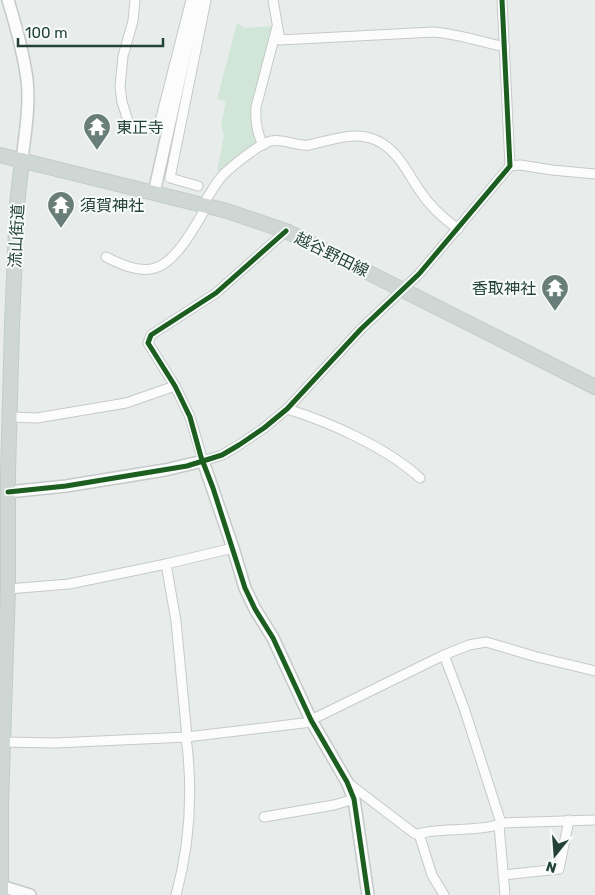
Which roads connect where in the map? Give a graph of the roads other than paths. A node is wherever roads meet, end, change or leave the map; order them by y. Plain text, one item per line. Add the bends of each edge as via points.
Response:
1 (8, 0) edge
2 (135, 0) edge
3 (191, 0) edge
4 (197, 0) edge
5 (206, 0) edge
6 (273, 0) edge
7 (502, 0) edge
8 (277, 25) junction
9 (506, 47) junction
10 (263, 145) junction
11 (0, 155) edge
12 (22, 160) junction
13 (510, 166) junction
14 (595, 174) edge
15 (198, 186) dead end
16 (154, 193) junction
17 (205, 205) junction
18 (458, 229) junction
19 (286, 231) junction
20 (106, 257) dead end
21 (402, 289) junction
22 (175, 386) junction
23 (595, 387) edge
24 (288, 409) junction
25 (10, 417) junction
26 (203, 461) junction
27 (4, 472) edge
28 (420, 478) dead end
29 (8, 492) junction
30 (233, 548) junction
31 (166, 564) junction
32 (8, 589) junction
33 (444, 655) junction
34 (2, 671) edge
35 (595, 671) edge
36 (312, 721) junction
37 (187, 737) junction
38 (3, 742) junction
39 (347, 782) junction
40 (354, 799) junction
41 (264, 817) dead end
42 (569, 820) junction
43 (595, 820) edge
44 (500, 824) junction
45 (419, 834) junction
46 (0, 851) edge
47 (503, 875) junction
48 (1, 890) edge
49 (30, 895) edge
50 (176, 895) edge
51 (368, 895) edge
52 (444, 895) edge
53 (505, 895) edge

1 - 12 street, 流山街道 via 27,80
2 - 3 street via 123,56 122,102 130,127 158,129
4 - 16 street
5 - 15 street via 170,178
6 - 8 street
7 - 9 street
8 - 9 street via 280,40 434,32
8 - 10 street via 256,108 258,136
9 - 13 street
10 - 17 street via 221,177
10 - 18 street via 277,140 308,145 342,136 382,143 397,156 429,204
11 - 12 main road, 越谷野田線
12 - 16 main road, 越谷野田線
12 - 25 main road, 流山街道 via 16,234
13 - 14 street
13 - 18 street
16 - 17 main road, 越谷野田線
17 - 19 main road, 越谷野田線
17 - 20 street via 173,258 162,266 154,269 129,267
18 - 21 street
19 - 21 main road, 越谷野田線
19 - 22 street via 216,293 151,335 148,343
21 - 23 main road, 越谷野田線
21 - 24 street via 361,328
22 - 25 street via 126,403 37,418
22 - 26 street via 190,417
24 - 26 street via 240,445
24 - 28 street via 382,450
25 - 27 main road, 流山街道
26 - 29 street via 66,486
26 - 30 street
27 - 29 main road, 流山街道
29 - 32 main road, 流山街道
30 - 31 street
30 - 36 street via 245,588 273,638
31 - 32 street via 69,584
31 - 37 street via 176,621
32 - 34 main road, 流山街道
33 - 35 street via 488,639 537,657
33 - 36 street
33 - 44 street
34 - 38 main road, 流山街道
36 - 37 street
36 - 39 street
37 - 38 street
37 - 50 street via 190,764 187,842
38 - 46 main road, 流山街道
39 - 40 street
39 - 45 street
40 - 41 street
40 - 51 street
42 - 43 street
42 - 44 street
42 - 47 street via 559,869
44 - 45 street
44 - 47 street
45 - 52 street via 432,875
46 - 48 main road, 流山街道
47 - 53 street
48 - 49 street

